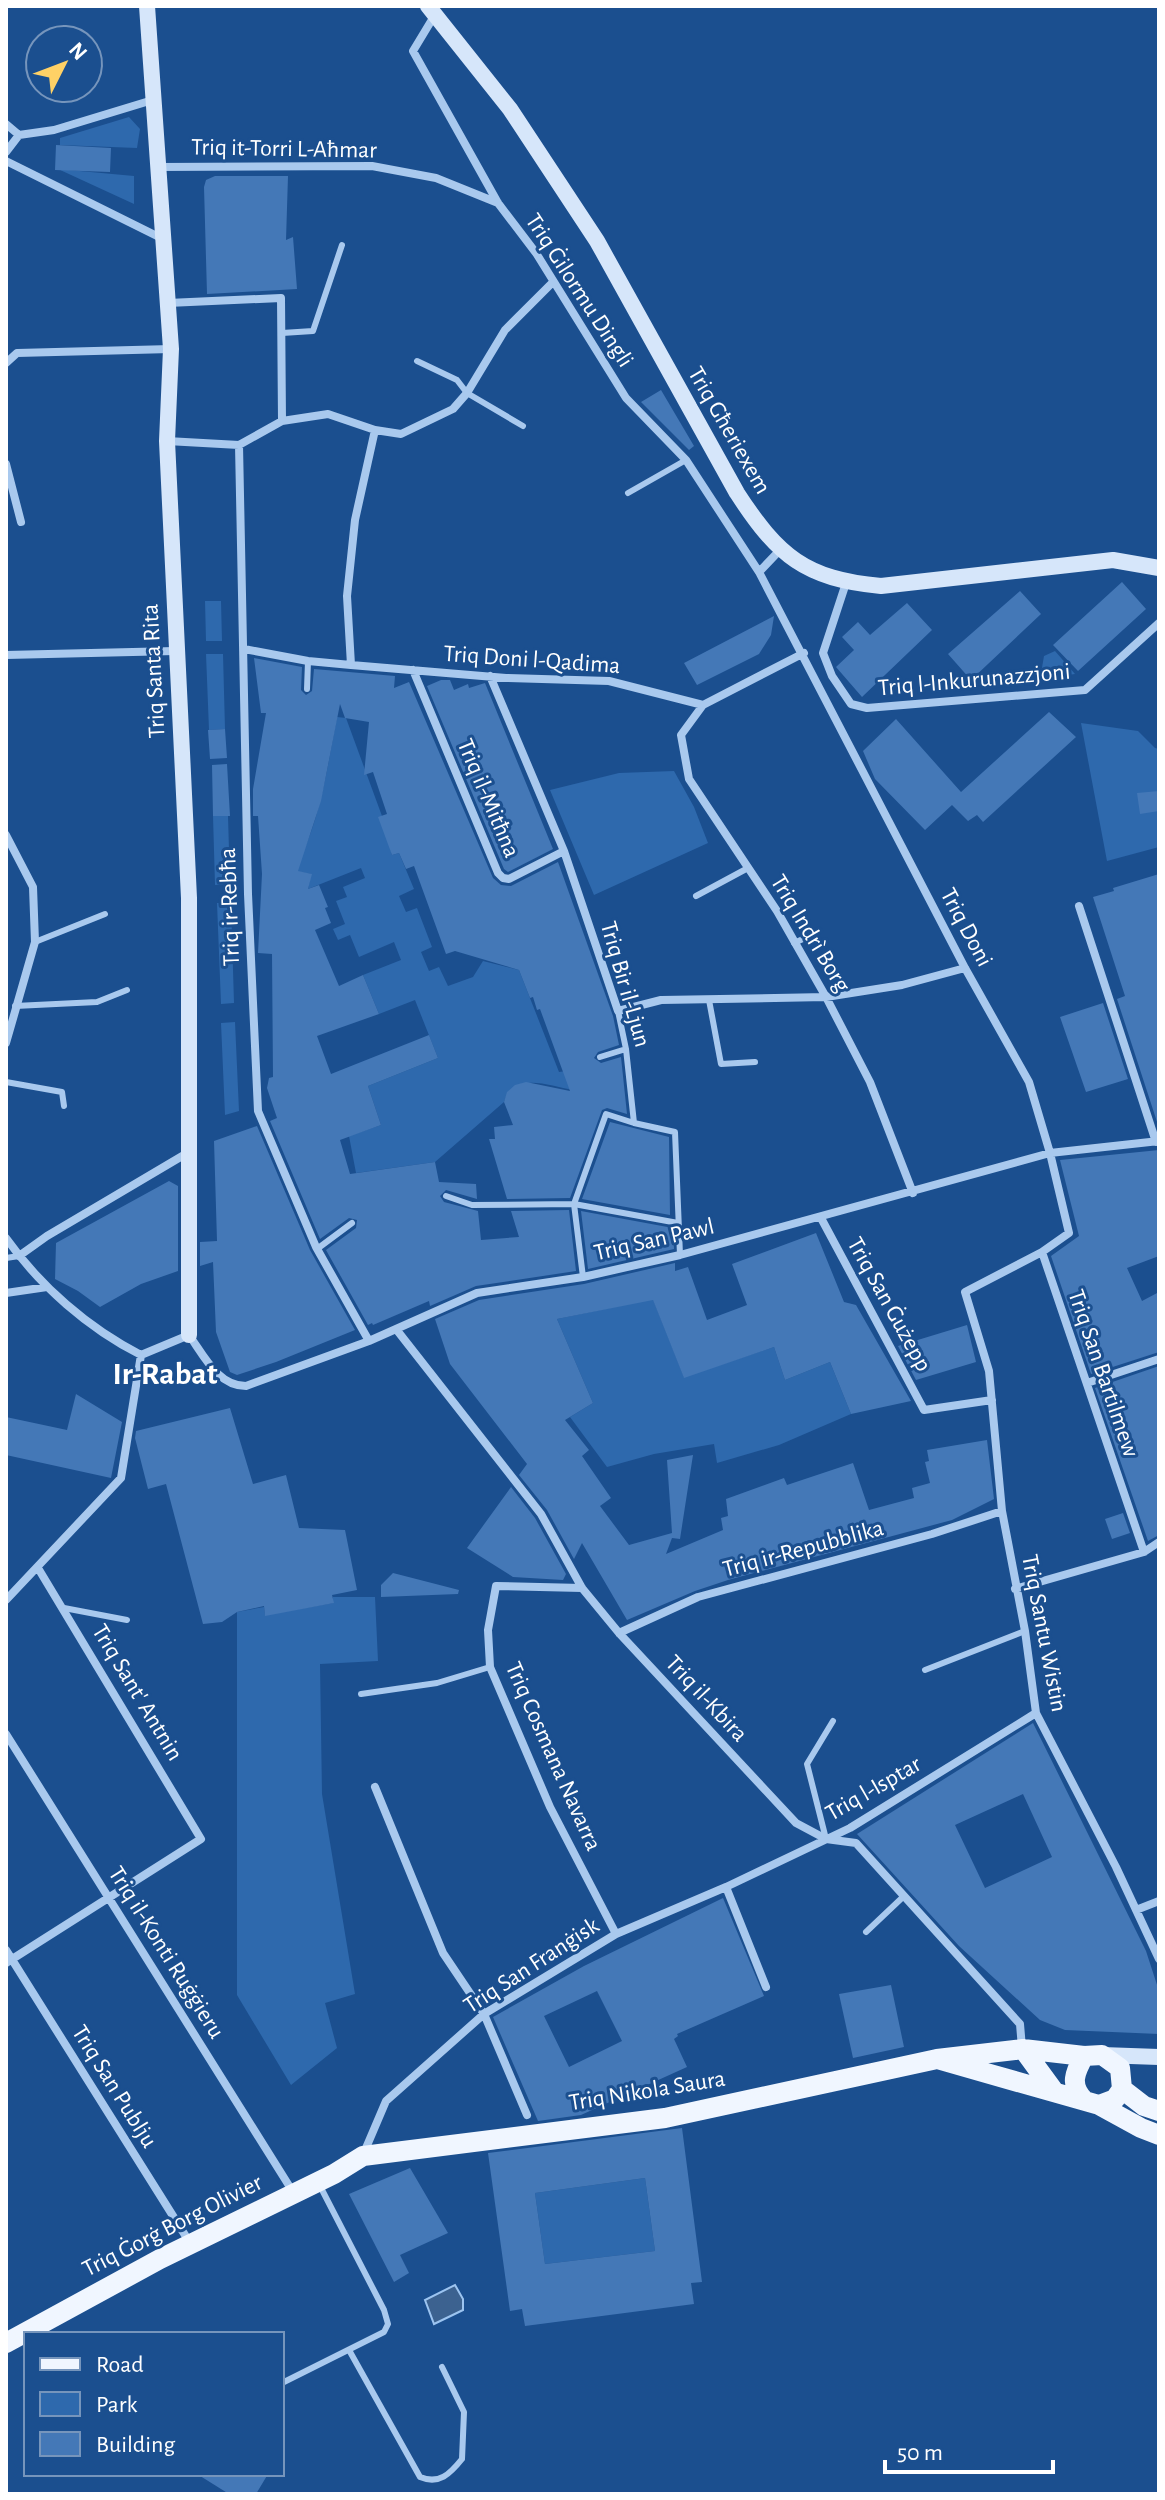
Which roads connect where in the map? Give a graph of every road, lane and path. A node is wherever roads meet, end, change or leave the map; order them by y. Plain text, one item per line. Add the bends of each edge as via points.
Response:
1 (147, 6) edge
2 (432, 9) edge
3 (156, 99) junction
4 (6, 124) edge
5 (19, 135) junction
6 (6, 152) edge
7 (6, 161) edge
8 (159, 167) junction
9 (498, 203) junction
10 (164, 239) junction
11 (342, 245) dead end
12 (553, 282) junction
13 (168, 303) junction
14 (282, 333) junction
15 (171, 349) junction
16 (417, 361) dead end
17 (6, 363) edge
18 (467, 393) junction
19 (282, 421) junction
20 (523, 426) dead end
21 (375, 430) junction
22 (167, 441) junction
23 (239, 445) junction
24 (686, 460) junction
25 (6, 464) edge
26 (628, 493) dead end
27 (21, 522) dead end
28 (780, 550) junction
29 (1159, 568) edge
30 (759, 572) junction
31 (846, 583) junction
32 (1159, 623) edge
33 (244, 649) junction
34 (175, 651) junction
35 (804, 653) junction
36 (6, 655) edge
37 (308, 661) junction
38 (351, 665) junction
39 (413, 670) junction
40 (490, 676) junction
41 (307, 689) dead end
42 (703, 705) junction
43 (6, 835) edge
44 (564, 851) junction
45 (748, 868) junction
46 (696, 896) dead end
47 (1079, 906) dead end
48 (105, 914) dead end
49 (814, 934) dead end
50 (35, 942) junction
51 (794, 943) junction
52 (965, 968) junction
53 (127, 990) dead end
54 (826, 997) junction
55 (709, 1000) junction
56 (12, 1009) edge
57 (618, 1011) junction
58 (6, 1043) edge
59 (626, 1049) junction
60 (600, 1057) dead end
61 (755, 1062) dead end
62 (6, 1082) edge
63 (64, 1106) dead end
64 (634, 1123) junction
65 (1157, 1141) edge
66 (190, 1152) junction
67 (1050, 1153) junction
68 (913, 1193) junction
69 (446, 1196) dead end
70 (574, 1204) junction
71 (821, 1218) junction
72 (352, 1223) dead end
73 (678, 1223) junction
74 (6, 1238) edge
75 (317, 1249) junction
76 (1042, 1252) junction
77 (680, 1255) junction
78 (19, 1256) junction
79 (6, 1258) edge
80 (583, 1277) junction
81 (47, 1287) junction
82 (965, 1292) joint
83 (6, 1293) edge
84 (396, 1329) junction
85 (189, 1335) junction
86 (369, 1341) junction
87 (141, 1355) junction
88 (1159, 1359) edge
89 (1087, 1383) junction
90 (992, 1400) junction
91 (1002, 1511) junction
92 (1159, 1542) edge
93 (1144, 1552) junction
94 (38, 1568) junction
95 (582, 1588) junction
96 (1015, 1589) junction
97 (6, 1600) edge
98 (64, 1608) junction
99 (127, 1620) dead end
100 (1025, 1631) junction
101 (619, 1633) junction
102 (490, 1667) junction
103 (925, 1670) dead end
104 (361, 1694) dead end
105 (1036, 1713) junction
106 (833, 1721) dead end
107 (6, 1734) edge
108 (375, 1787) dead end
109 (826, 1839) junction
110 (726, 1887) junction
111 (904, 1896) junction
112 (109, 1898) junction
113 (1159, 1901) edge
114 (1136, 1910) junction
115 (866, 1932) dead end
116 (616, 1934) junction
117 (6, 1950) edge
118 (1159, 1959) edge
119 (9, 1961) edge
120 (766, 1987) dead end
121 (484, 2014) junction
122 (1023, 2049) junction
123 (1093, 2055) junction
124 (1159, 2057) edge
125 (937, 2059) junction
126 (1122, 2089) junction
127 (1053, 2090) junction
128 (1091, 2102) junction
129 (1159, 2111) edge
130 (527, 2115) dead end
131 (1159, 2135) edge
132 (363, 2156) junction
133 (317, 2181) junction
134 (293, 2192) junction
135 (190, 2244) junction
136 (26, 2332) edge
137 (24, 2333) edge
138 (6, 2343) edge
139 (349, 2350) junction
140 (442, 2367) dead end
141 (284, 2382) edge

1 - 3 street, Triq Santa Rita
2 - 9 street, Triq Ġilormu Dingli via 413,51
2 - 28 street, Triq Għeriexem via 510,109 597,241 737,493
3 - 5 street via 54,130
3 - 8 street, Triq Santa Rita
4 - 5 street
5 - 6 street
7 - 10 street
8 - 9 street, Triq it-Torri L-Aħmar via 372,166 436,178
8 - 10 street, Triq Santa Rita
9 - 12 street, Triq Ġilormu Dingli
10 - 13 street, Triq Santa Rita
11 - 14 lane via 313,331
12 - 18 street via 505,330
12 - 24 street, Triq Ġilormu Dingli via 626,398
13 - 14 street via 281,298
13 - 15 street, Triq Santa Rita
14 - 19 street
15 - 17 street via 17,353
15 - 22 street, Triq Santa Rita
16 - 18 lane via 457,380
18 - 20 lane
18 - 21 street via 453,409 401,434
19 - 21 street via 328,414
19 - 23 street
21 - 38 street via 355,520 347,596
22 - 23 street
22 - 34 street, Triq Santa Rita
23 - 33 street, Triq ir-Rebħa
24 - 26 lane
24 - 30 street, Triq Ġilormu Dingli
25 - 27 street
28 - 30 street
28 - 31 street, Triq Għeriexem via 804,567
29 - 31 street, Triq Għeriexem via 1113,560 881,586
30 - 35 street, Triq Doni
31 - 32 street, Triq l-Inkurunazzjoni via 823,653 851,704 867,708 1085,690
33 - 37 street, Triq Doni l-Qadima
33 - 75 street, Triq ir-Rebħa via 258,1111
34 - 36 street
34 - 66 street, Triq Santa Rita via 189,898
35 - 42 street
35 - 52 street, Triq Doni
37 - 38 street, Triq Doni l-Qadima
37 - 41 lane
38 - 39 street, Triq Doni l-Qadima
39 - 40 street, Triq Doni l-Qadima
39 - 44 street, Triq il-Mitħna via 498,873 509,879
40 - 42 street, Triq Doni l-Qadima via 609,681
40 - 44 street, Triq Bir il-Ljun
42 - 45 street, Triq Indrì Borg via 681,735 689,779
43 - 50 street via 33,887
44 - 57 street, Triq Bir il-Ljun
45 - 46 lane
45 - 51 street, Triq Indrì Borg
47 - 65 street
48 - 50 lane
49 - 51 lane
50 - 56 street
51 - 54 street, Triq Indrì Borg
52 - 54 street
52 - 67 street, Triq Doni via 1029,1082
53 - 56 lane via 97,1002
54 - 55 street
54 - 68 street, Triq Indrì Borg via 870,1082
55 - 57 street via 661,1000
55 - 61 lane via 721,1064
56 - 58 street
57 - 59 lane, Triq Bir il-Ljun
59 - 60 lane
59 - 64 lane, Triq Bir il-Ljun
62 - 63 lane via 62,1092
64 - 70 lane via 606,1114
64 - 73 lane via 675,1132
65 - 67 street, Triq San Pawl
66 - 78 street
66 - 85 street, Triq Santa Rita
67 - 68 street, Triq San Pawl
67 - 76 street, Triq Doni via 1069,1233
68 - 71 street, Triq San Pawl
69 - 70 lane via 472,1205
70 - 73 lane
70 - 80 lane
71 - 77 street, Triq San Pawl
71 - 90 street, Triq San Ġużepp via 924,1410
72 - 75 lane
73 - 77 lane
74 - 78 street
75 - 86 street, Triq ir-Rebħa
76 - 82 street, Triq Doni
76 - 89 street, Triq San Bartilmew
77 - 80 street, Triq San Pawl
78 - 79 lane
78 - 81 street
80 - 84 street, Triq San Pawl via 477,1293
81 - 83 street
81 - 87 street
82 - 90 street, Triq Santu Wistin via 989,1371
84 - 86 street, Triq San Pawl
84 - 95 street, Triq il-Kbira via 541,1514
85 - 86 street, Triq San Pawl via 223,1380 239,1386
85 - 87 street
87 - 94 street via 121,1478
88 - 89 street
89 - 93 street, Triq San Bartilmew
90 - 91 street, Triq Santu Wistin
91 - 96 street, Triq Santu Wistin
91 - 101 street, Triq ir-Repubblika via 698,1597
92 - 93 street
93 - 96 street
94 - 97 street
94 - 98 street, Triq Sant' Antnin
95 - 101 street, Triq il-Kbira
95 - 102 street, Triq Cosmana Navarra via 496,1586 488,1630
96 - 100 street, Triq Santu Wistin
98 - 99 lane
98 - 112 street, Triq Sant' Antnin via 201,1839
100 - 103 lane
100 - 105 street, Triq Santu Wistin
101 - 109 street, Triq il-Kbira via 796,1823
102 - 104 lane via 437,1683
102 - 116 street, Triq Cosmana Navarra via 550,1807
105 - 109 street, Triq l-Isptar
105 - 114 street, Triq Santu Wistin
106 - 109 lane via 807,1764
107 - 112 street, Triq il-Konti Ruġġieru
108 - 121 street via 443,1953
109 - 110 street, Triq l-Isptar
109 - 111 street, Triq il-Kbira via 856,1843
110 - 116 street, Triq San Franġisk
110 - 120 street
111 - 115 lane
111 - 122 street, Triq il-Kbira via 1020,2024
112 - 119 street
112 - 134 street, Triq il-Konti Ruġġieru
113 - 114 street
114 - 118 street, Triq Santu Wistin
116 - 121 street, Triq San Franġisk
117 - 119 street, Triq San Publju
119 - 135 street, Triq San Publju
121 - 130 street
121 - 132 street, Triq San Franġisk via 386,2101
122 - 123 main road, Triq Nikola Saura
122 - 125 main road, Triq Nikola Saura
122 - 127 main road
123 - 124 street
123 - 126 main road via 1120,2068
123 - 128 main road via 1074,2076 1074,2085
125 - 127 main road, Triq Nikola Saura
125 - 132 main road, Triq Nikola Saura via 665,2118
126 - 128 main road via 1115,2099
126 - 129 main road
127 - 128 main road, Triq Nikola Saura
128 - 131 main road, Triq Nikola Saura
132 - 133 main road, Triq Ġorġ Borg Olivier
133 - 134 main road, Triq Ġorġ Borg Olivier
133 - 139 lane via 388,2320 384,2332
134 - 135 main road, Triq Ġorġ Borg Olivier
135 - 136 main road, Triq Ġorġ Borg Olivier
137 - 138 main road, Triq Ġorġ Borg Olivier
139 - 140 lane via 420,2477 431,2482 462,2459 464,2412
139 - 141 lane

